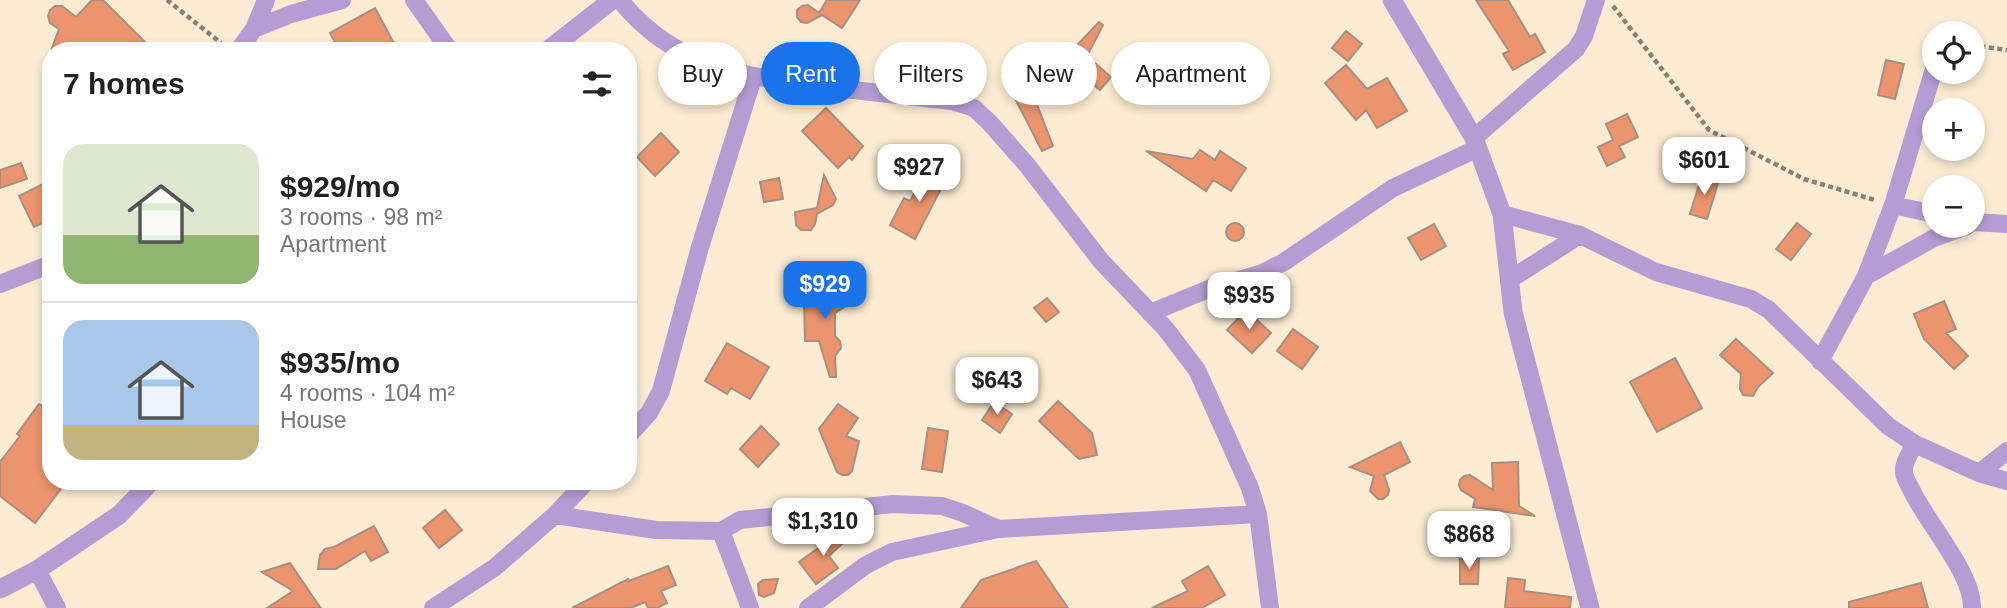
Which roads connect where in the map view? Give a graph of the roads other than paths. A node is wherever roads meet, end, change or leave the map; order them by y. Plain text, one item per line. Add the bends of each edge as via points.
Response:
1 (266, 0) edge
2 (342, 0) edge
3 (414, 0) edge
4 (612, 0) edge
5 (620, 0) edge
6 (1392, 0) edge
7 (1596, 0) edge
8 (254, 29) junction
9 (245, 42) edge
10 (444, 42) edge
11 (558, 42) edge
12 (753, 78) junction
13 (1929, 84) edge
14 (1474, 138) junction
15 (1893, 205) junction
16 (1922, 211) edge
17 (1502, 214) junction
18 (1985, 224) edge
19 (2007, 224) edge
20 (1580, 234) junction
21 (1934, 238) edge
22 (42, 268) edge
23 (1866, 276) junction
24 (1509, 280) junction
25 (0, 284) edge
26 (1150, 313) junction
27 (1820, 361) junction
28 (637, 427) edge
29 (1915, 444) junction
30 (2007, 451) edge
31 (1979, 472) junction
32 (2007, 481) edge
33 (143, 490) edge
34 (578, 490) edge
35 (1258, 514) junction
36 (555, 515) junction
37 (998, 529) junction
38 (721, 531) junction
39 (37, 570) junction
40 (0, 589) edge
41 (57, 608) edge
42 (433, 608) edge
43 (750, 608) edge
44 (808, 608) edge
45 (1270, 608) edge
46 (1590, 608) edge
47 (1972, 608) edge

1 - 8 street
2 - 8 street
3 - 10 street
4 - 11 street
5 - 12 street via 658,38 692,58
6 - 14 street
7 - 14 street via 1576,49
8 - 9 street
12 - 26 street via 952,101 974,108
12 - 28 street via 661,391
13 - 15 street
14 - 17 street
14 - 26 street via 1476,149 1393,188 1284,262
15 - 16 street
15 - 23 street
17 - 20 street
17 - 24 street
18 - 19 street
20 - 24 street
20 - 27 street via 1656,272 1751,299 1769,310
21 - 23 street
22 - 25 street
23 - 27 street
24 - 46 street via 1527,371
26 - 35 street via 1197,370
27 - 29 street via 1888,426
29 - 31 street
29 - 47 street via 1903,470 1905,477 1951,554
30 - 31 street
31 - 32 street
33 - 39 street via 119,515
34 - 36 street
35 - 37 street
35 - 45 street
36 - 38 street via 656,530
36 - 42 street via 494,568
37 - 38 street via 942,506 893,504 740,520
37 - 44 street via 892,552 866,565
38 - 43 street
39 - 40 street
39 - 41 street

